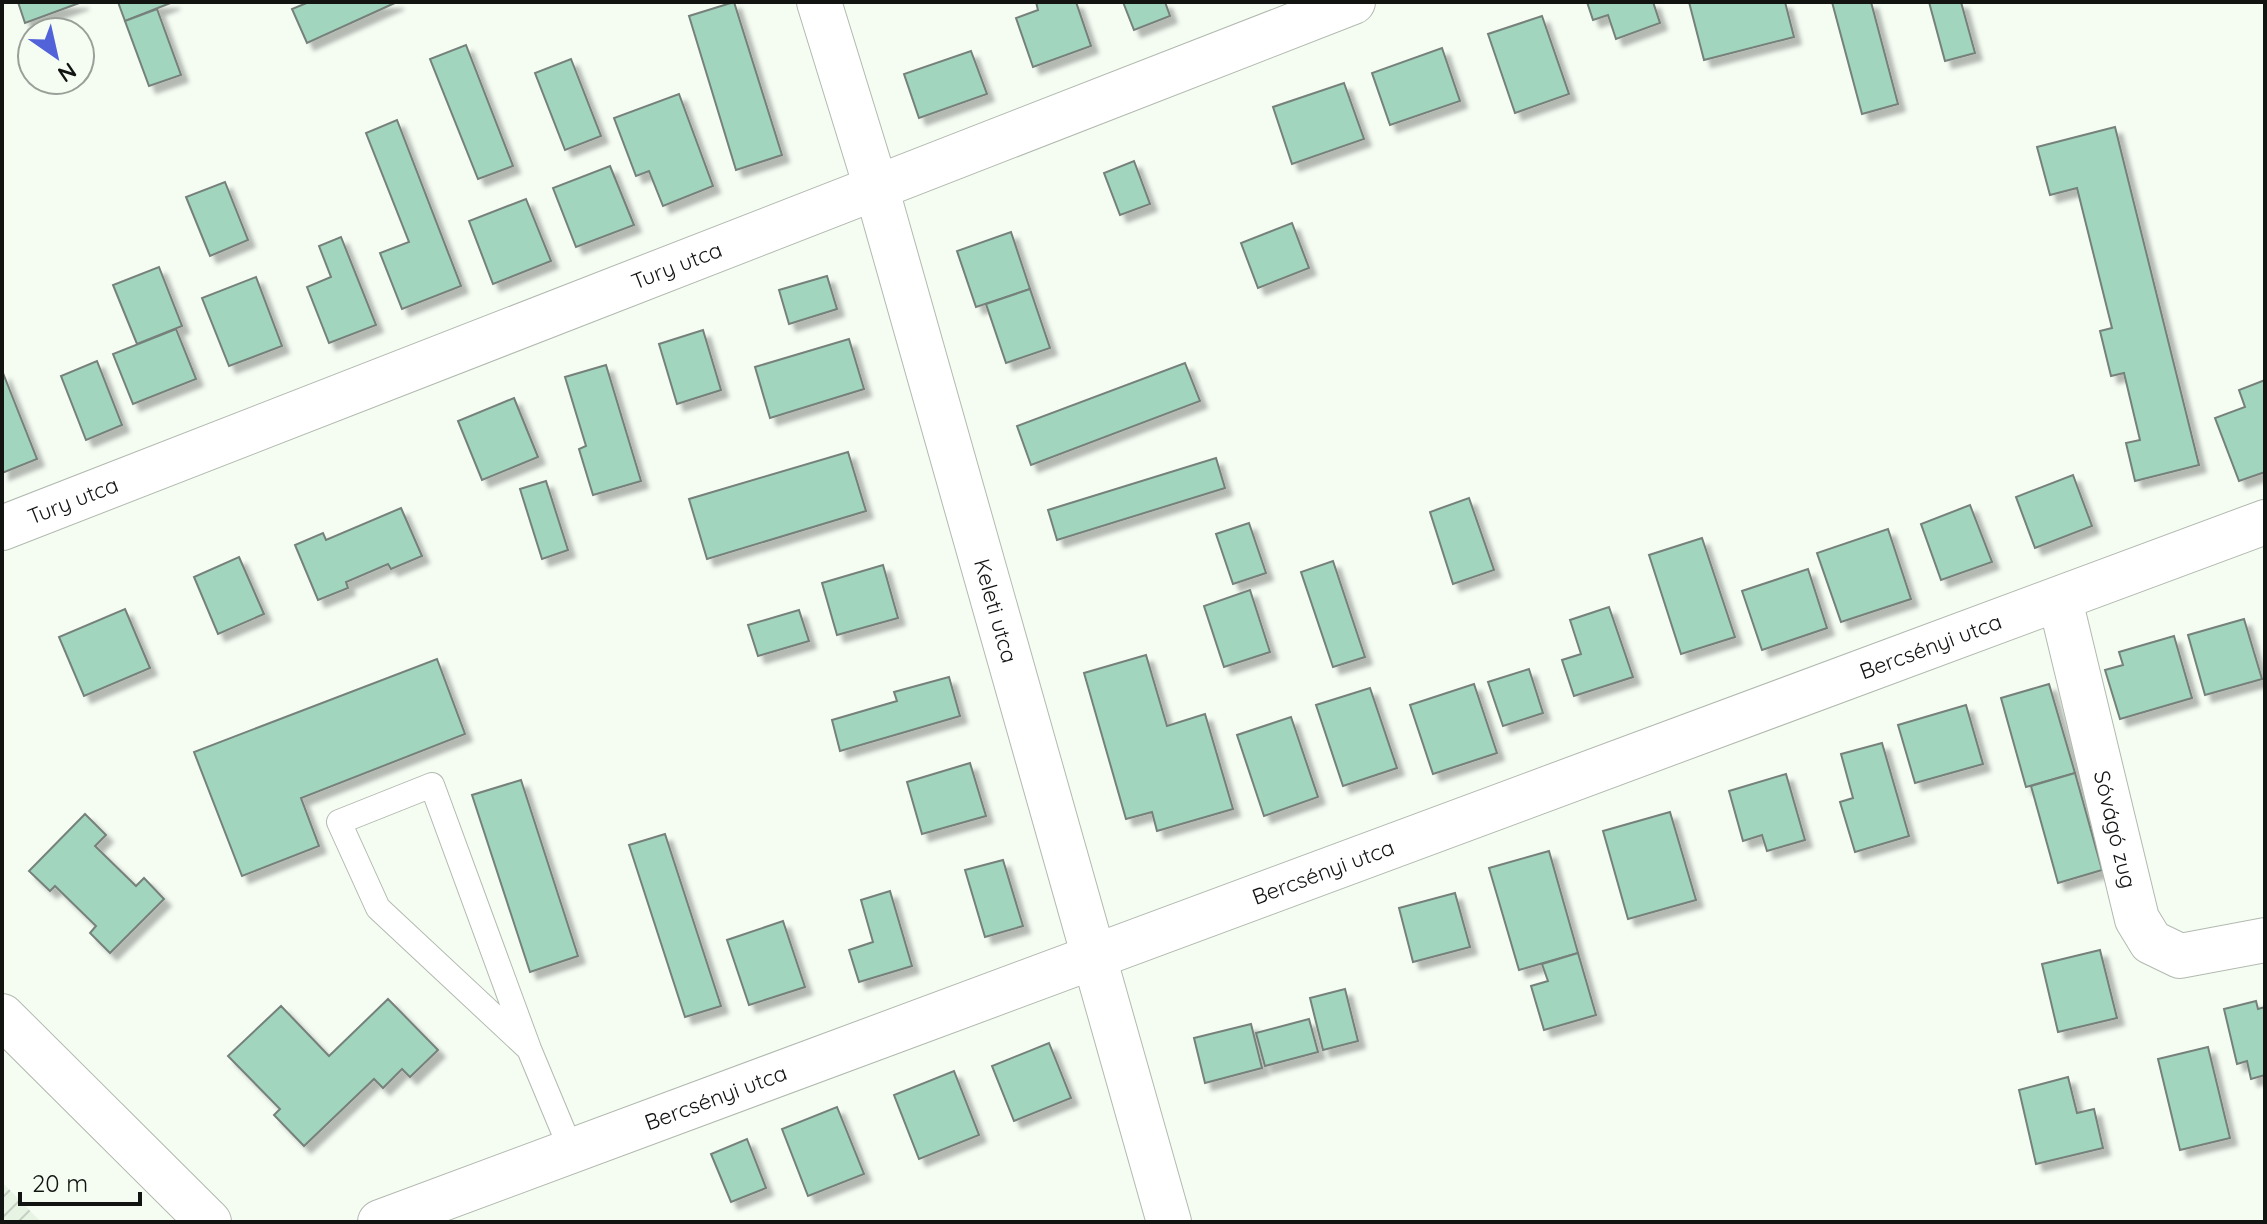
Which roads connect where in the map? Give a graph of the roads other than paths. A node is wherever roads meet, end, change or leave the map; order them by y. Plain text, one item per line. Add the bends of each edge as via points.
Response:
1 (819, 2) edge
2 (1353, 2) edge
3 (876, 187) junction
4 (2265, 522) edge
5 (2, 528) edge
6 (2060, 600) junction
7 (2265, 940) edge
8 (1092, 956) junction
9 (2, 1016) edge
10 (529, 1049) junction
11 (572, 1152) junction
12 (209, 1222) edge
13 (380, 1222) edge
14 (1169, 1222) edge

1 - 3 street, Keleti utca
2 - 3 street, Tury utca
3 - 5 street, Tury utca
3 - 8 street, Keleti utca
4 - 6 street, Bercsényi utca
6 - 7 street, Sóvágó zug via 2137,919 2151,942 2180,956
6 - 8 street, Bercsényi utca
8 - 11 street, Bercsényi utca
8 - 14 street, Keleti utca
9 - 12 street
10 - 10 lane via 432,785 339,822 378,908
10 - 11 lane
11 - 13 street, Bercsényi utca

